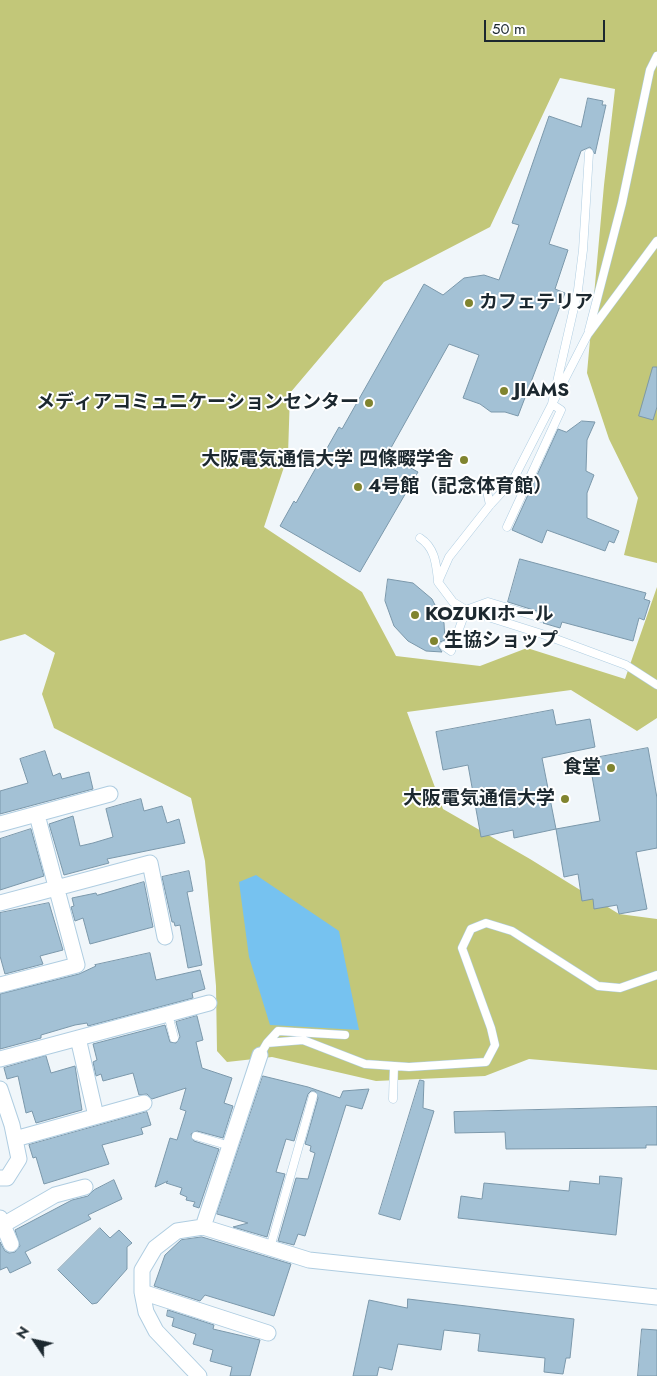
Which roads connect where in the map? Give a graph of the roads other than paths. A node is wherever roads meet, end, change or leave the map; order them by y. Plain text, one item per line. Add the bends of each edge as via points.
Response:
1 (657, 56) edge
2 (588, 153) dead end
3 (657, 241) edge
4 (587, 336) junction
5 (552, 404) junction
6 (487, 491) dead end
7 (490, 505) junction
8 (507, 527) dead end
9 (420, 538) dead end
10 (438, 582) junction
11 (466, 610) junction
12 (541, 618) dead end
13 (444, 646) dead end
14 (657, 684) edge
15 (110, 794) dead end
16 (37, 815) junction
17 (0, 824) edge
18 (58, 888) junction
19 (0, 902) edge
20 (165, 937) dead end
21 (657, 975) edge
22 (0, 985) edge
23 (209, 1003) dead end
24 (168, 1014) junction
25 (345, 1035) dead end
26 (78, 1038) junction
27 (174, 1038) dead end
28 (263, 1049) junction
29 (0, 1060) edge
30 (394, 1066) junction
31 (0, 1089) edge
32 (313, 1096) dead end
33 (393, 1099) dead end
34 (144, 1103) dead end
35 (96, 1116) junction
36 (9, 1131) edge
37 (196, 1136) dead end
38 (230, 1146) junction
39 (0, 1178) edge
40 (85, 1186) dead end
41 (2, 1221) edge
42 (204, 1227) junction
43 (11, 1244) dead end
44 (270, 1248) junction
45 (142, 1292) junction
46 (657, 1297) edge
47 (268, 1332) dead end
48 (199, 1376) edge

1 - 4 lane via 650,70 622,203
2 - 5 lane via 581,264
3 - 4 lane
4 - 5 lane
5 - 7 lane via 513,480
5 - 8 lane via 561,410
6 - 7 lane
7 - 10 lane via 449,557
9 - 10 lane via 427,542 435,556
10 - 11 lane via 453,602
11 - 12 lane via 488,602
11 - 13 lane via 451,651
11 - 14 lane via 626,665
15 - 16 street
16 - 17 street
16 - 18 street
18 - 19 street
18 - 20 street via 150,863
18 - 22 street via 77,965
21 - 30 lane via 620,988 598,986 512,931 486,923 471,929 462,948 496,1045 486,1062
23 - 24 street
24 - 26 street
24 - 27 lane
25 - 28 lane via 278,1030
26 - 29 street
26 - 35 street
28 - 30 lane via 303,1040 365,1064
28 - 38 street
30 - 33 lane
31 - 36 street
32 - 44 lane
34 - 35 street
35 - 36 street
36 - 39 street via 19,1159 7,1178
37 - 38 lane
38 - 42 street
40 - 41 street via 55,1195
41 - 43 street
42 - 44 street
42 - 45 street via 176,1231 154,1248 142,1270
44 - 46 street via 309,1260
45 - 47 street
45 - 48 street via 146,1312 156,1331

